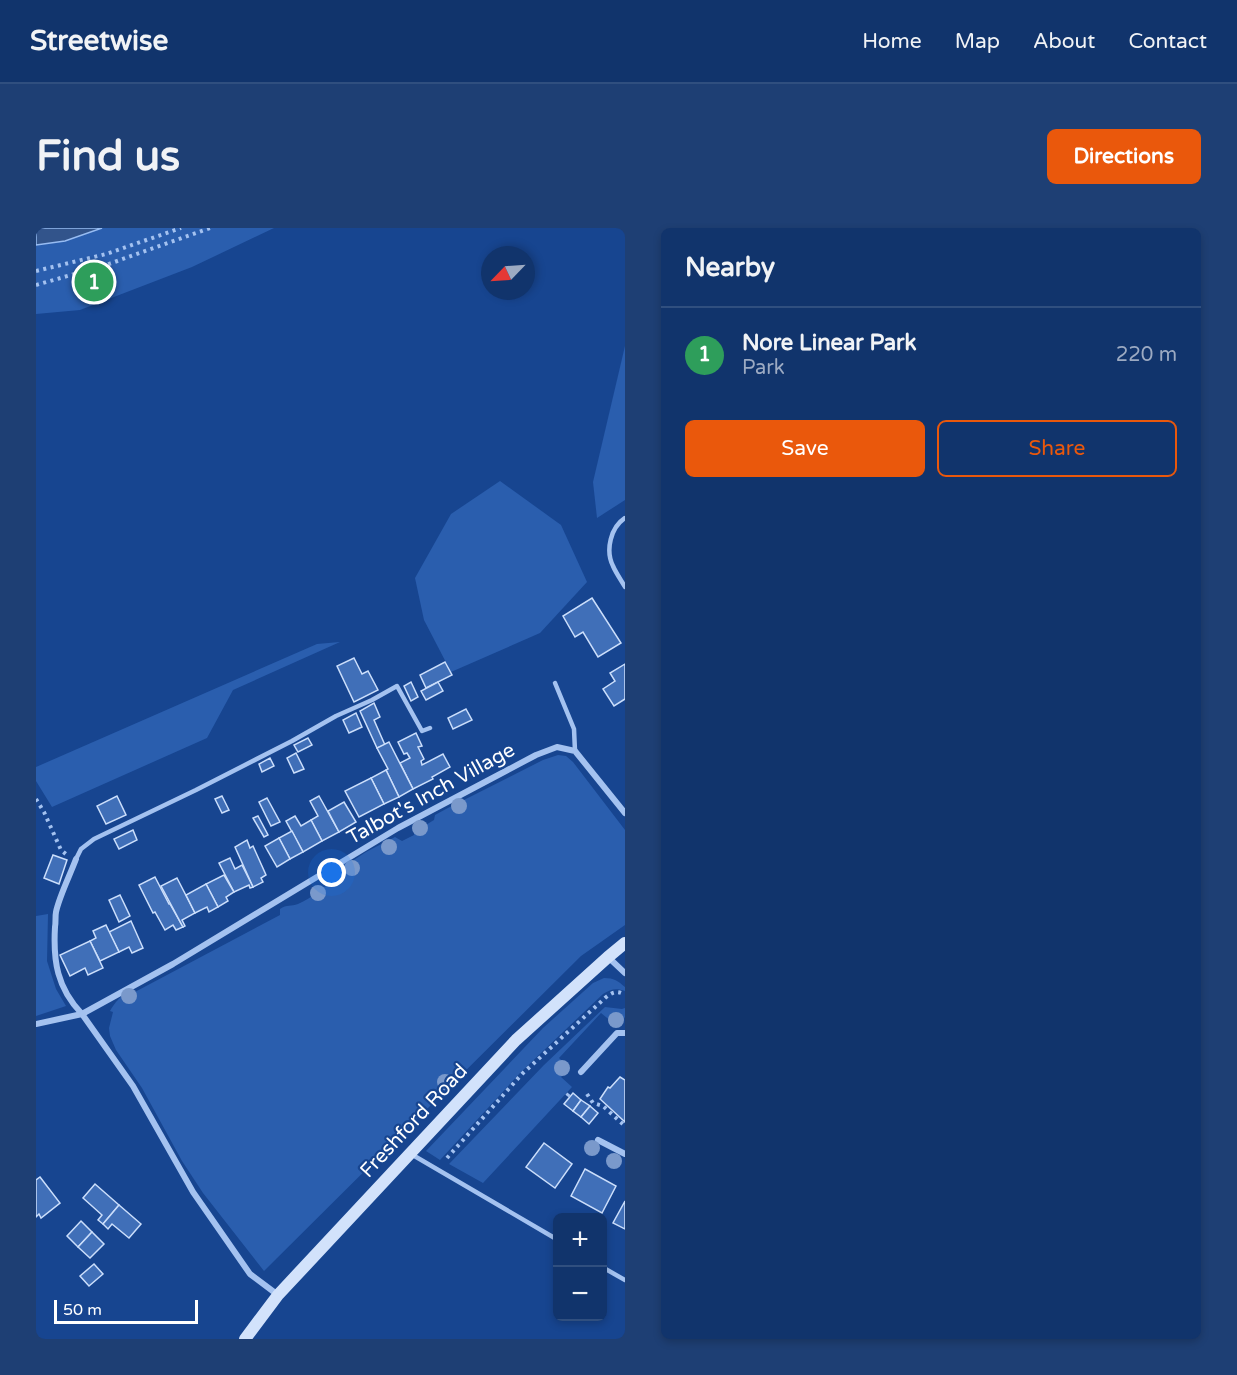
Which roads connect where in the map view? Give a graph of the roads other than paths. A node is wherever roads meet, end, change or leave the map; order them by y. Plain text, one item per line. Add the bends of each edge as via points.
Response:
1 (625, 518) edge
2 (625, 587) edge
3 (555, 683) dead end
4 (430, 728) dead end
5 (575, 751) junction
6 (625, 813) edge
7 (76, 859) joint
8 (625, 943) edge
9 (608, 957) junction
10 (625, 973) edge
11 (82, 1014) junction
12 (36, 1024) edge
13 (625, 1033) edge
14 (581, 1072) dead end
15 (598, 1140) dead end
16 (411, 1154) junction
17 (625, 1154) edge
18 (553, 1237) edge
19 (607, 1269) edge
20 (625, 1280) edge
21 (278, 1295) junction
22 (245, 1339) edge

1 - 2 lane via 615,526 610,557
3 - 5 lane via 574,729
4 - 7 lane via 422,731 397,686 94,839
5 - 6 street
5 - 11 street, Talbot's Inch Village via 557,747 536,755 398,828 173,964
7 - 11 street via 56,912 54,959 62,986
8 - 9 main road, Freshford Road
9 - 10 street
9 - 16 main road, Freshford Road via 516,1040
11 - 12 street, Talbot's Inch Village
11 - 21 street via 133,1086 193,1192 250,1274
13 - 14 street via 617,1033
15 - 17 street
16 - 18 lane
16 - 21 main road, Freshford Road
19 - 20 lane
21 - 22 main road, Freshford Road

